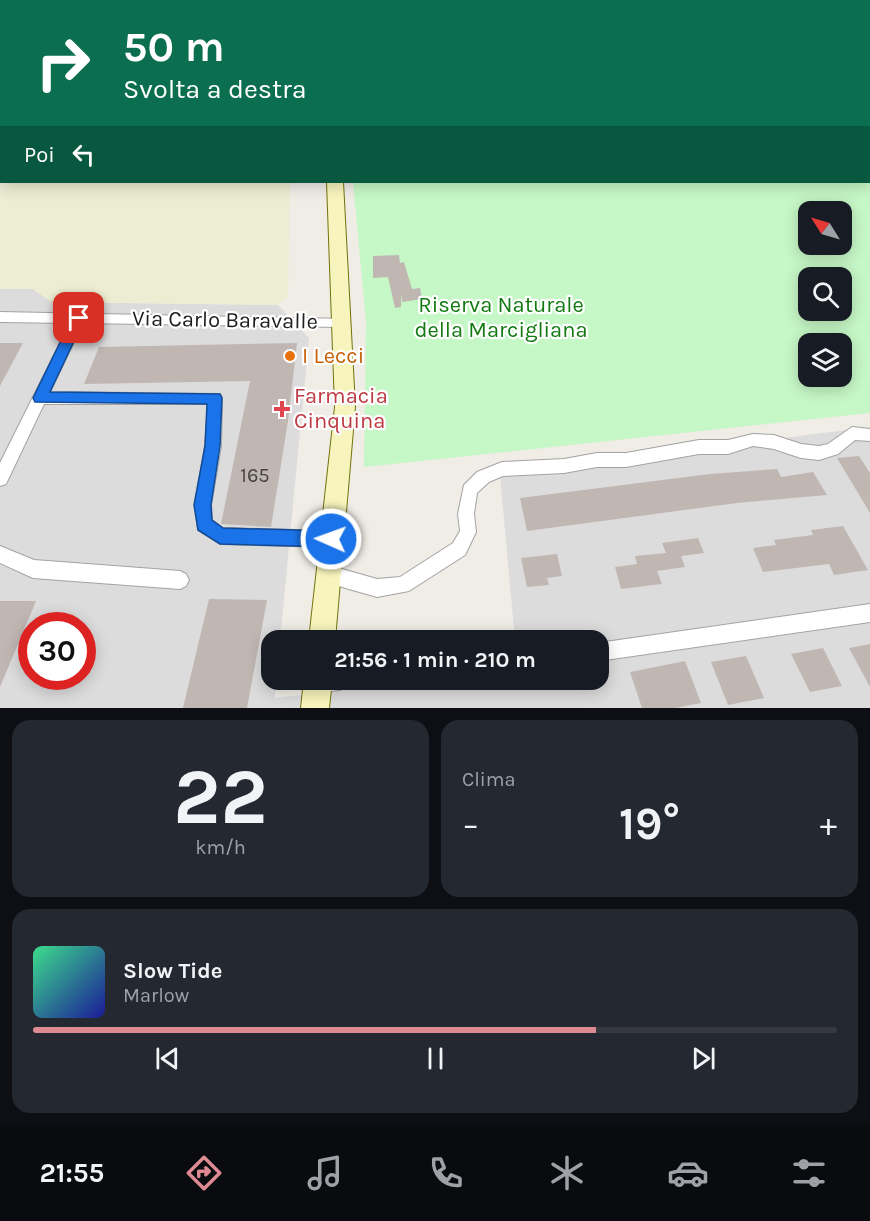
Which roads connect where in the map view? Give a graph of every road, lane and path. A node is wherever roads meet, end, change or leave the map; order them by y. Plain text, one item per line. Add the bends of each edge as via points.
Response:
1 (335, 183) edge
2 (0, 318) edge
3 (79, 318) junction
4 (342, 322) junction
5 (40, 398) junction
6 (870, 435) edge
7 (0, 479) edge
8 (331, 539) junction
9 (0, 554) edge
10 (328, 574) junction
11 (180, 580) dead end
12 (870, 613) edge
13 (323, 630) edge
14 (609, 650) edge

1 - 4 street
2 - 3 street, Via Carlo Baravalle
3 - 4 street, Via Carlo Baravalle
3 - 5 street
4 - 8 street via 345,406
5 - 7 street
5 - 8 street via 215,398 204,524 220,536
6 - 10 street via 852,433 833,449 819,453 753,440 728,447 699,447 626,460 502,469 483,477 470,490 468,532 459,549 403,585 377,588
8 - 10 street
9 - 11 street via 33,569
10 - 13 street
12 - 14 street

